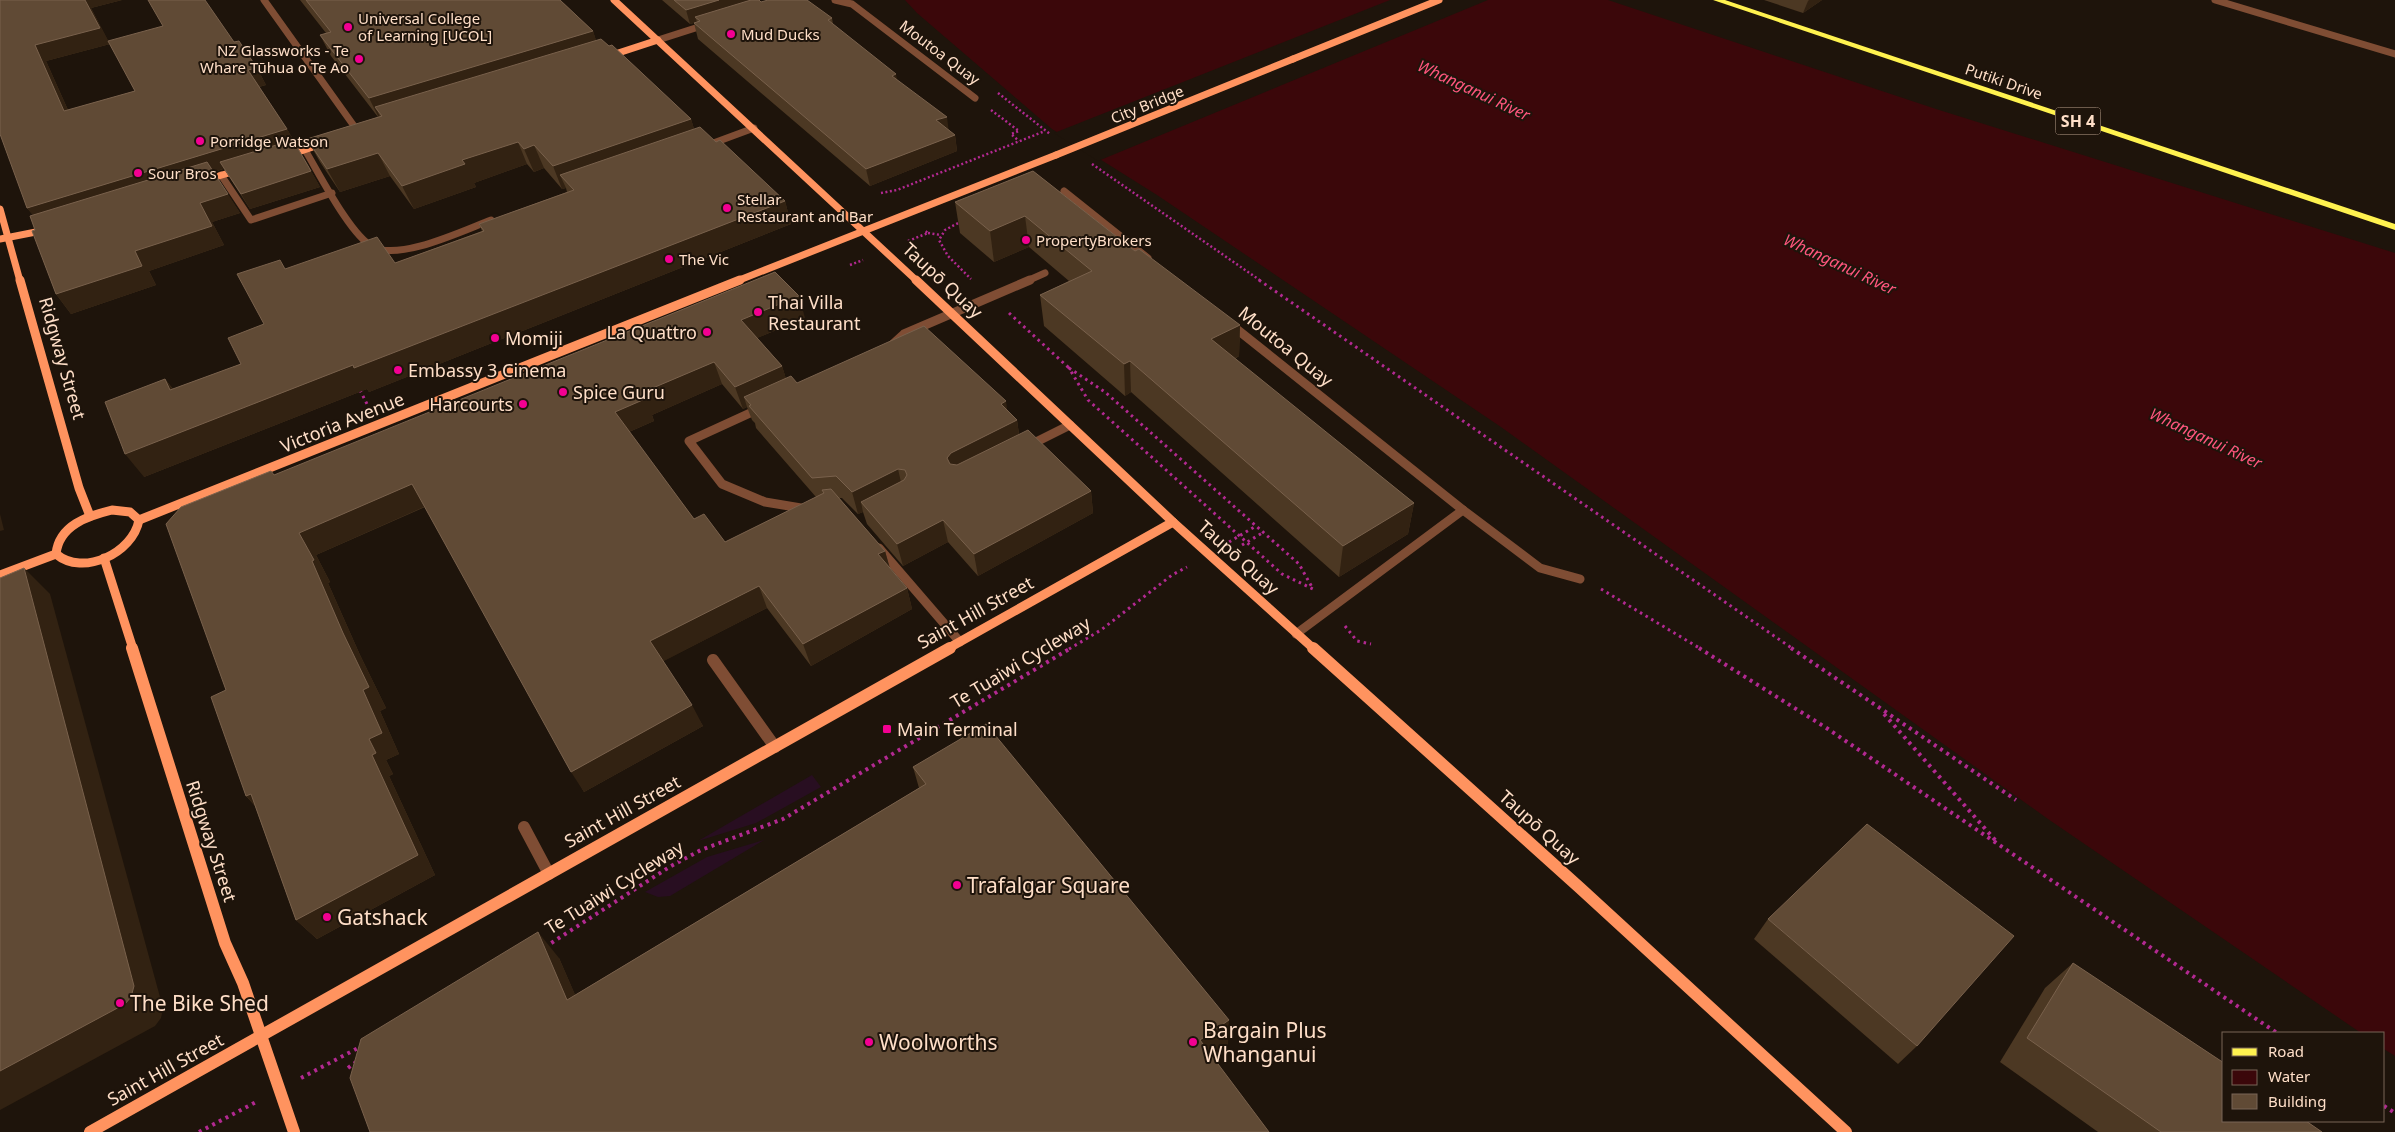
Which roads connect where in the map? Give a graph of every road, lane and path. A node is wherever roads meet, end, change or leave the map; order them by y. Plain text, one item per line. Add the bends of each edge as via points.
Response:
1 (264, 0) edge
2 (614, 0) edge
3 (835, 0) edge
4 (1440, 0) edge
5 (1717, 0) edge
6 (2215, 0) edge
7 (711, 23) edge
8 (658, 40) junction
9 (2395, 54) edge
10 (604, 57) edge
11 (976, 98) joint
12 (754, 128) junction
13 (368, 130) edge
14 (359, 133) junction
15 (350, 136) edge
16 (1054, 137) dead end
17 (332, 141) edge
18 (1020, 141) junction
19 (699, 148) edge
20 (305, 150) junction
21 (277, 158) edge
22 (1086, 160) dead end
23 (249, 167) edge
24 (221, 175) junction
25 (193, 184) edge
26 (1064, 191) dead end
27 (332, 193) junction
28 (882, 193) dead end
29 (0, 209) edge
30 (504, 216) edge
31 (969, 219) edge
32 (50, 228) edge
33 (2395, 228) edge
34 (864, 231) junction
35 (928, 233) dead end
36 (941, 236) junction
37 (10, 237) junction
38 (0, 239) edge
39 (1156, 264) edge
40 (1045, 273) dead end
41 (991, 297) junction
42 (952, 314) junction
43 (1218, 314) edge
44 (884, 352) edge
45 (1069, 368) junction
46 (357, 385) edge
47 (769, 405) edge
48 (378, 425) junction
49 (1070, 425) junction
50 (1018, 451) edge
51 (813, 508) edge
52 (1463, 510) junction
53 (90, 516) junction
54 (139, 520) junction
55 (1172, 522) junction
56 (1256, 526) junction
57 (1264, 532) junction
58 (1239, 535) junction
59 (870, 537) edge
60 (1235, 538) dead end
61 (1247, 542) junction
62 (1242, 545) dead end
63 (56, 554) junction
64 (104, 558) junction
65 (0, 575) edge
66 (1172, 575) dead end
67 (1580, 579) joint
68 (1333, 607) junction
69 (1296, 634) junction
70 (960, 642) junction
71 (1371, 644) dead end
72 (713, 660) dead end
73 (1881, 710) junction
74 (775, 746) junction
75 (2016, 800) dead end
76 (524, 827) dead end
77 (1999, 845) junction
78 (549, 874) junction
79 (537, 952) edge
80 (2276, 1032) edge
81 (262, 1036) junction
82 (361, 1058) edge
83 (348, 1068) dead end
84 (207, 1128) dead end
85 (90, 1132) edge
86 (199, 1132) edge
87 (294, 1132) edge
88 (1846, 1132) edge

1 - 14 street
2 - 8 main road, Taupō Quay
3 - 11 street, Moutoa Quay via 852,4
4 - 34 main road, City Bridge, bridge
5 - 33 main road, Putiki Drive / SH 4
6 - 9 street
7 - 8 street
8 - 10 main road
8 - 12 main road, Taupō Quay
11 - 18 path via 1019,131 1011,134
12 - 19 street
12 - 34 main road, Taupō Quay
13 - 14 main road
14 - 15 main road
16 - 18 path via 1046,131
17 - 20 main road
18 - 28 path
20 - 21 main road
20 - 27 street
22 - 73 path
23 - 24 main road
24 - 25 main road
24 - 27 street via 251,220
26 - 39 street
27 - 30 street via 368,244 386,250 411,248
29 - 37 main road, Ridgway Street
31 - 36 path via 951,225
32 - 37 main road
34 - 42 main road, Taupō Quay
34 - 48 main road, Victoria Avenue
35 - 36 path
36 - 41 path via 941,247 953,264
37 - 38 main road
37 - 53 main road, Ridgway Street
40 - 41 street
41 - 42 street
41 - 45 path
42 - 44 street via 904,334
42 - 49 main road, Taupō Quay
43 - 52 street, Moutoa Quay
45 - 56 path via 1105,392
45 - 58 path via 1088,400
46 - 48 path
47 - 51 street via 689,441 722,484 764,502
48 - 54 main road, Victoria Avenue
49 - 50 street
49 - 55 main road, Taupō Quay
52 - 67 street, Moutoa Quay via 1540,568
52 - 68 street
53 - 54 main road via 122,510
53 - 63 main road via 63,534
54 - 64 main road via 132,540
55 - 69 main road, Taupō Quay
55 - 70 main road, Saint Hill Street
56 - 57 path
56 - 58 path
57 - 61 path
57 - 61 path via 1299,564 1313,588 1282,574
58 - 60 path
58 - 61 path
59 - 70 street
61 - 62 path
63 - 64 main road via 72,564
63 - 65 main road
64 - 81 main road, Ridgway Street via 225,943
66 - 79 path, Te Tuaiwi Cycleway via 1101,630 1026,675 770,826 714,844 689,856 638,885
67 - 77 path via 1627,603 1828,729
68 - 69 street
68 - 71 path via 1357,641
69 - 88 main road, Taupō Quay
70 - 74 main road, Saint Hill Street
72 - 74 street
73 - 75 path
73 - 77 path
74 - 78 main road, Saint Hill Street
76 - 78 street
77 - 80 path
78 - 81 main road, Saint Hill Street
81 - 85 main road, Saint Hill Street
81 - 87 main road, Ridgway Street
82 - 83 path
84 - 86 path

